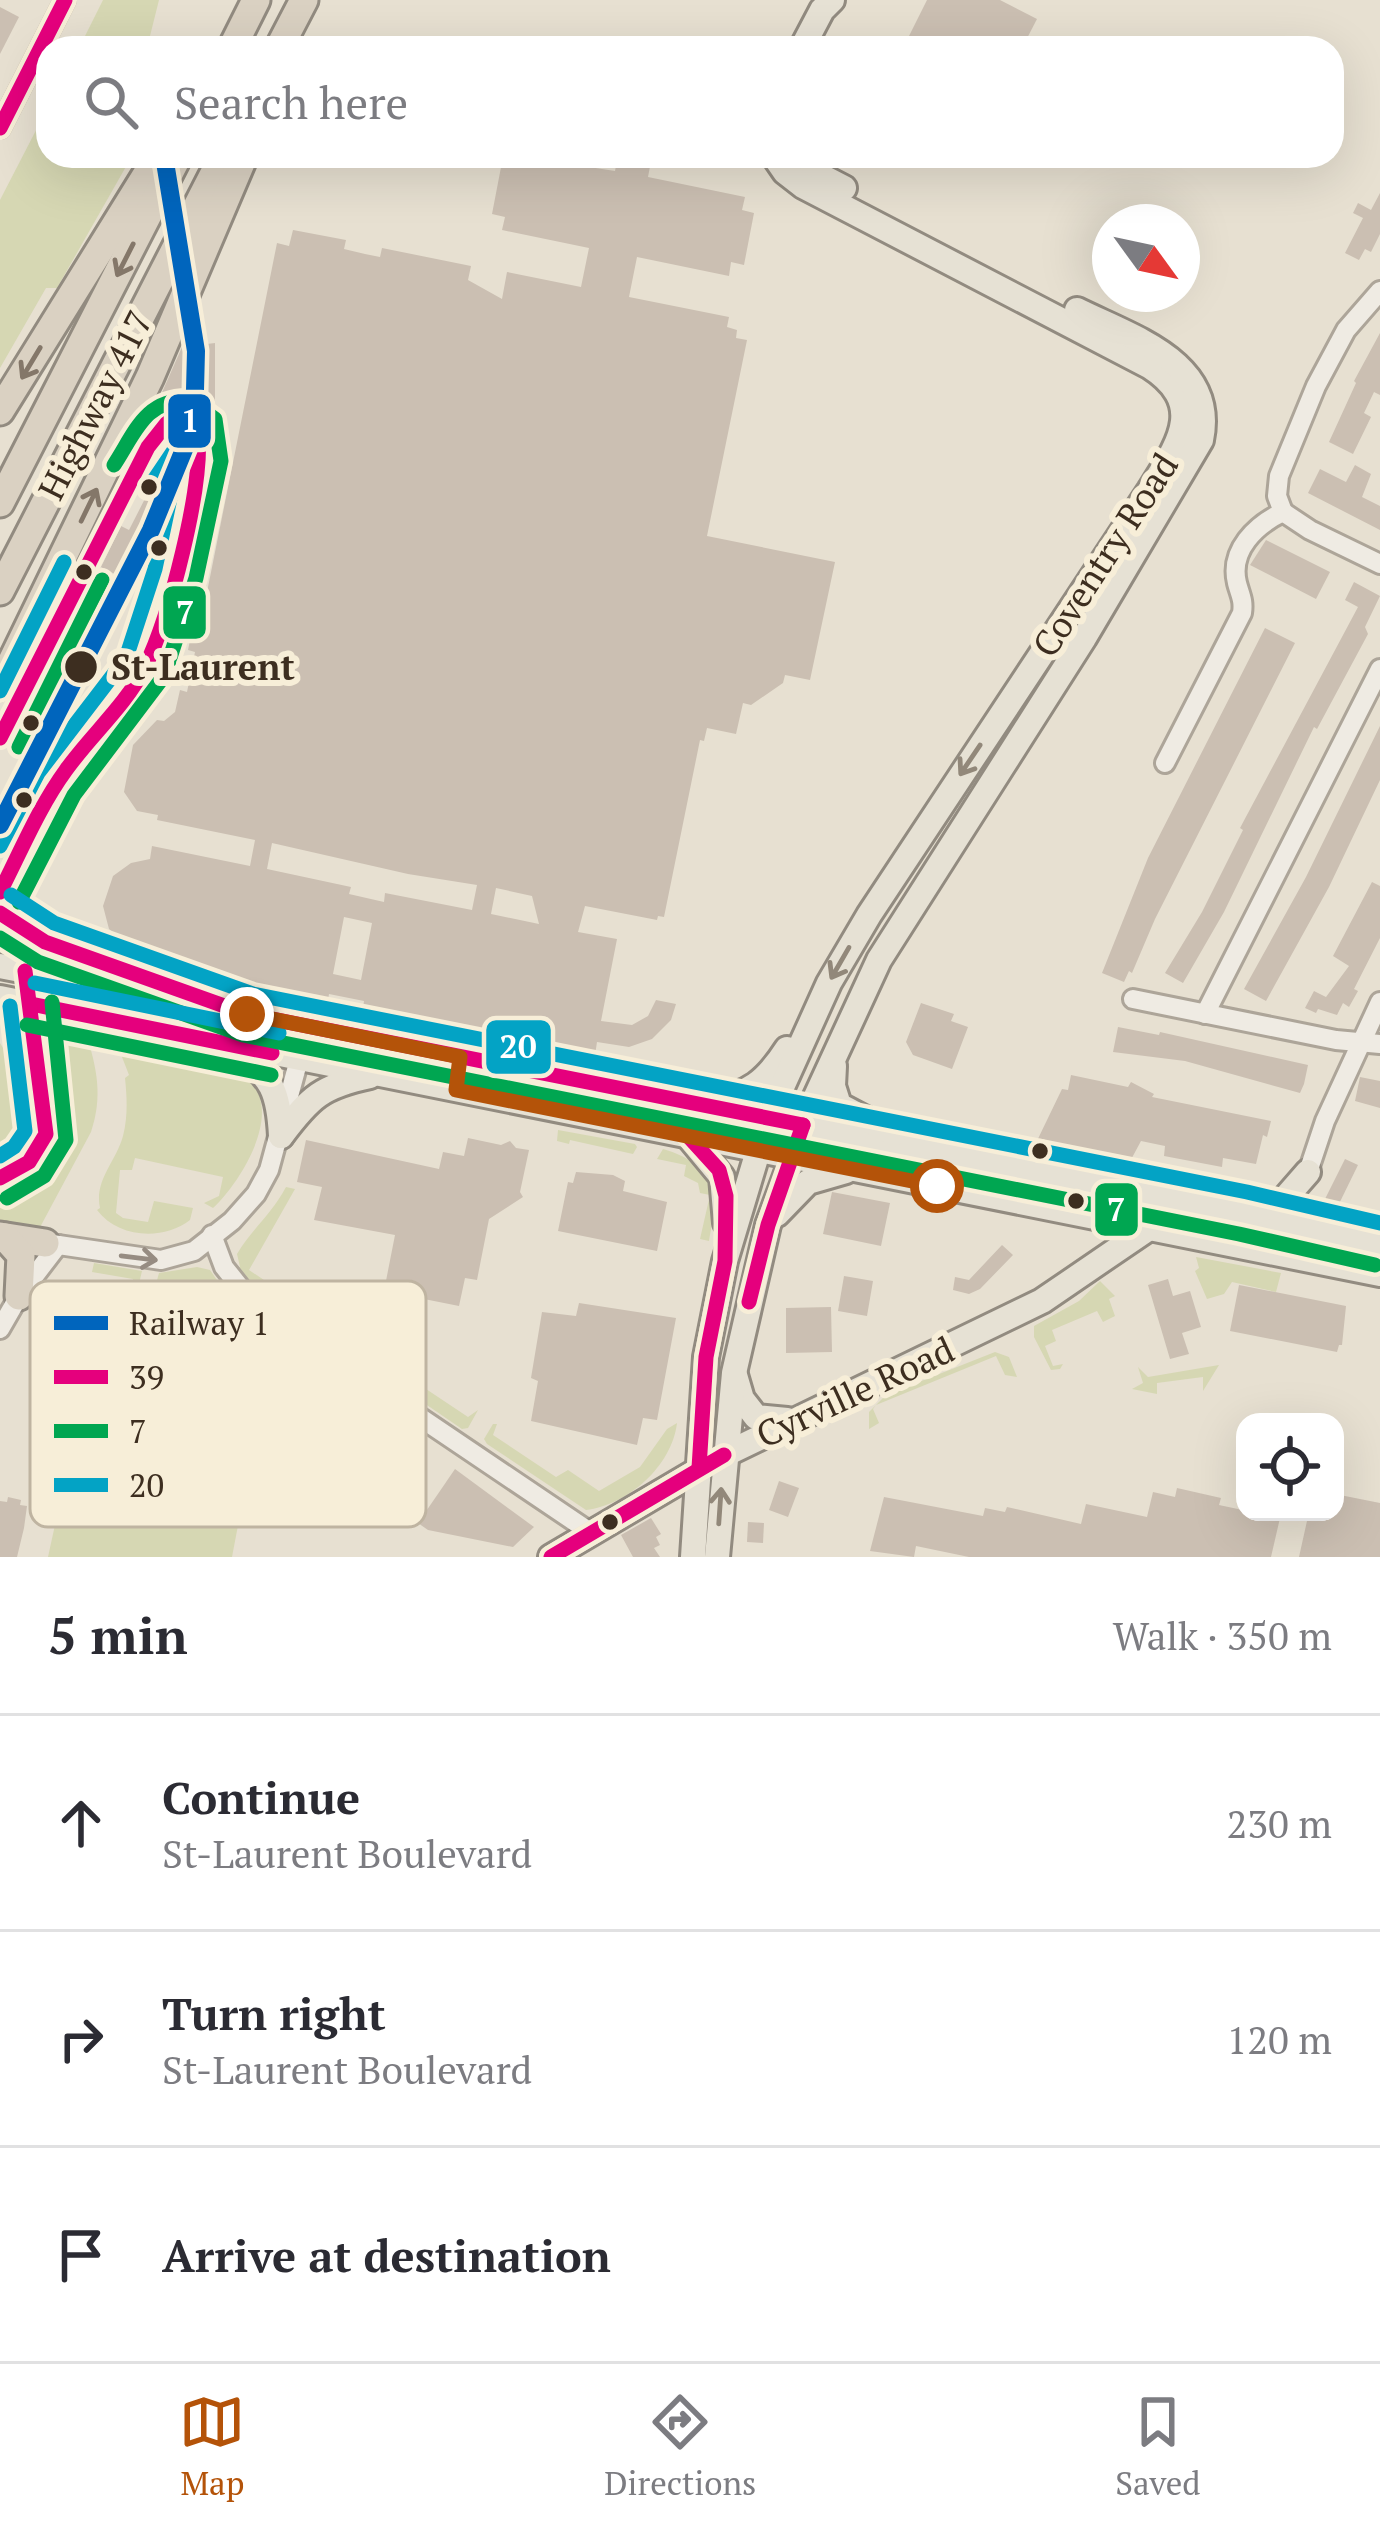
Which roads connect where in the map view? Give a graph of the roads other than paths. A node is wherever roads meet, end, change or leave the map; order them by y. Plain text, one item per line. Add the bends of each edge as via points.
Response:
1 (42, 0) edge
2 (307, 0) edge
3 (835, 0) edge
4 (254, 4) edge
5 (63, 5) edge
6 (47, 36) edge
7 (237, 36) edge
8 (286, 36) edge
9 (294, 36) edge
10 (808, 36) edge
11 (822, 36) edge
12 (36, 58) edge
13 (0, 128) edge
14 (151, 168) edge
15 (172, 168) edge
16 (217, 168) edge
17 (239, 168) edge
18 (784, 168) edge
19 (811, 168) edge
20 (1380, 291) edge
21 (0, 411) edge
22 (0, 502) edge
23 (1282, 512) junction
24 (1380, 564) edge
25 (0, 591) edge
26 (1380, 669) edge
27 (0, 686) edge
28 (1165, 763) dead end
29 (0, 927) edge
30 (0, 966) edge
31 (0, 998) edge
32 (1133, 999) dead end
33 (1380, 1002) edge
34 (814, 1013) junction
35 (247, 1014) junction
36 (1205, 1014) junction
37 (853, 1015) junction
38 (308, 1026) junction
39 (199, 1041) junction
40 (1370, 1043) edge
41 (460, 1057) junction
42 (301, 1058) junction
43 (379, 1074) junction
44 (456, 1090) junction
45 (685, 1101) junction
46 (768, 1118) junction
47 (803, 1125) junction
48 (281, 1136) junction
49 (688, 1136) junction
50 (756, 1150) junction
51 (935, 1152) junction
52 (790, 1156) junction
53 (854, 1169) junction
54 (1308, 1172) junction
55 (1130, 1191) junction
56 (1243, 1213) junction
57 (1117, 1221) junction
58 (767, 1225) junction
59 (1149, 1228) junction
60 (212, 1234) junction
61 (1331, 1236) junction
62 (3, 1237) edge
63 (52, 1244) junction
64 (1380, 1245) edge
65 (725, 1261) junction
66 (1097, 1264) junction
67 (1380, 1274) edge
68 (235, 1281) edge
69 (19, 1296) junction
70 (0, 1329) edge
71 (734, 1373) junction
72 (795, 1420) junction
73 (426, 1421) edge
74 (724, 1455) junction
75 (699, 1468) junction
76 (590, 1532) junction
77 (551, 1557) edge
78 (693, 1557) edge
79 (717, 1557) edge

1 - 5 street
2 - 8 highway
2 - 9 highway
3 - 10 main road
3 - 11 main road
4 - 7 highway
5 - 6 street
12 - 13 street
14 -> 21 highway
15 -> 22 highway, Highway 417
16 - 25 highway, Highway 417
27 -> 17 highway via 150,377
18 -> 34 main road, Coventry Road via 1162,375 1177,392 1184,421 1161,471 890,881
19 - 37 main road, Coventry Road via 1174,360 1196,386 1204,418 1198,448 897,930
20 - 23 street via 1346,330 1316,386 1279,476
23 - 24 street
23 - 28 street via 1245,543 1236,567 1242,613
26 - 36 street
29 - 35 highway
30 - 35 main road
31 - 39 main road
32 - 36 street
33 - 40 street
34 - 45 main road via 751,1090
34 - 46 main road, Coventry Road
35 - 38 main road
36 - 40 street
37 - 47 main road, Coventry Road
37 - 51 main road via 833,1072 838,1105
38 - 41 main road
38 - 42 street
39 - 42 main road
39 - 48 main road via 266,1074 278,1097
40 - 54 street via 1325,1121
41 - 44 main road
41 - 45 main road
42 - 43 main road
42 - 48 street
43 - 44 main road
43 - 48 main road via 323,1090
44 - 49 main road
45 - 46 main road
46 - 47 main road
46 - 50 main road, Coventry Road
47 - 51 main road
47 - 52 main road, Coventry Road
48 - 60 street via 256,1194
49 - 50 main road
49 - 65 main road via 725,1186
50 - 52 main road
50 - 65 main road, Coventry Road
51 - 55 main road
52 - 53 main road
52 - 58 main road, Coventry Road
53 - 57 main road
53 - 58 main road via 808,1182
54 - 56 main road via 1275,1208
54 - 61 main road via 1307,1211
55 - 56 main road
55 - 57 main road
56 - 61 main road
57 - 59 main road
57 - 66 main road
58 - 71 main road, Coventry Road
59 - 66 main road, Cyrville Road
59 - 67 main road
63 -> 60 street via 161,1260 194,1251
60 - 68 street
61 - 64 main road
62 - 63 highway
62 - 69 highway via 21,1256
63 - 69 street
65 - 75 main road via 706,1357
66 - 72 main road, Cyrville Road via 1011,1318
69 - 70 street
71 - 72 main road via 756,1417
71 - 74 main road, Coventry Road
72 - 74 main road, Cyrville Road
73 - 76 street
74 - 75 main road, Cyrville Road
79 -> 74 main road, Coventry Road
75 - 76 main road, Cyrville Road
75 - 78 main road
76 - 77 main road, Cyrville Road

